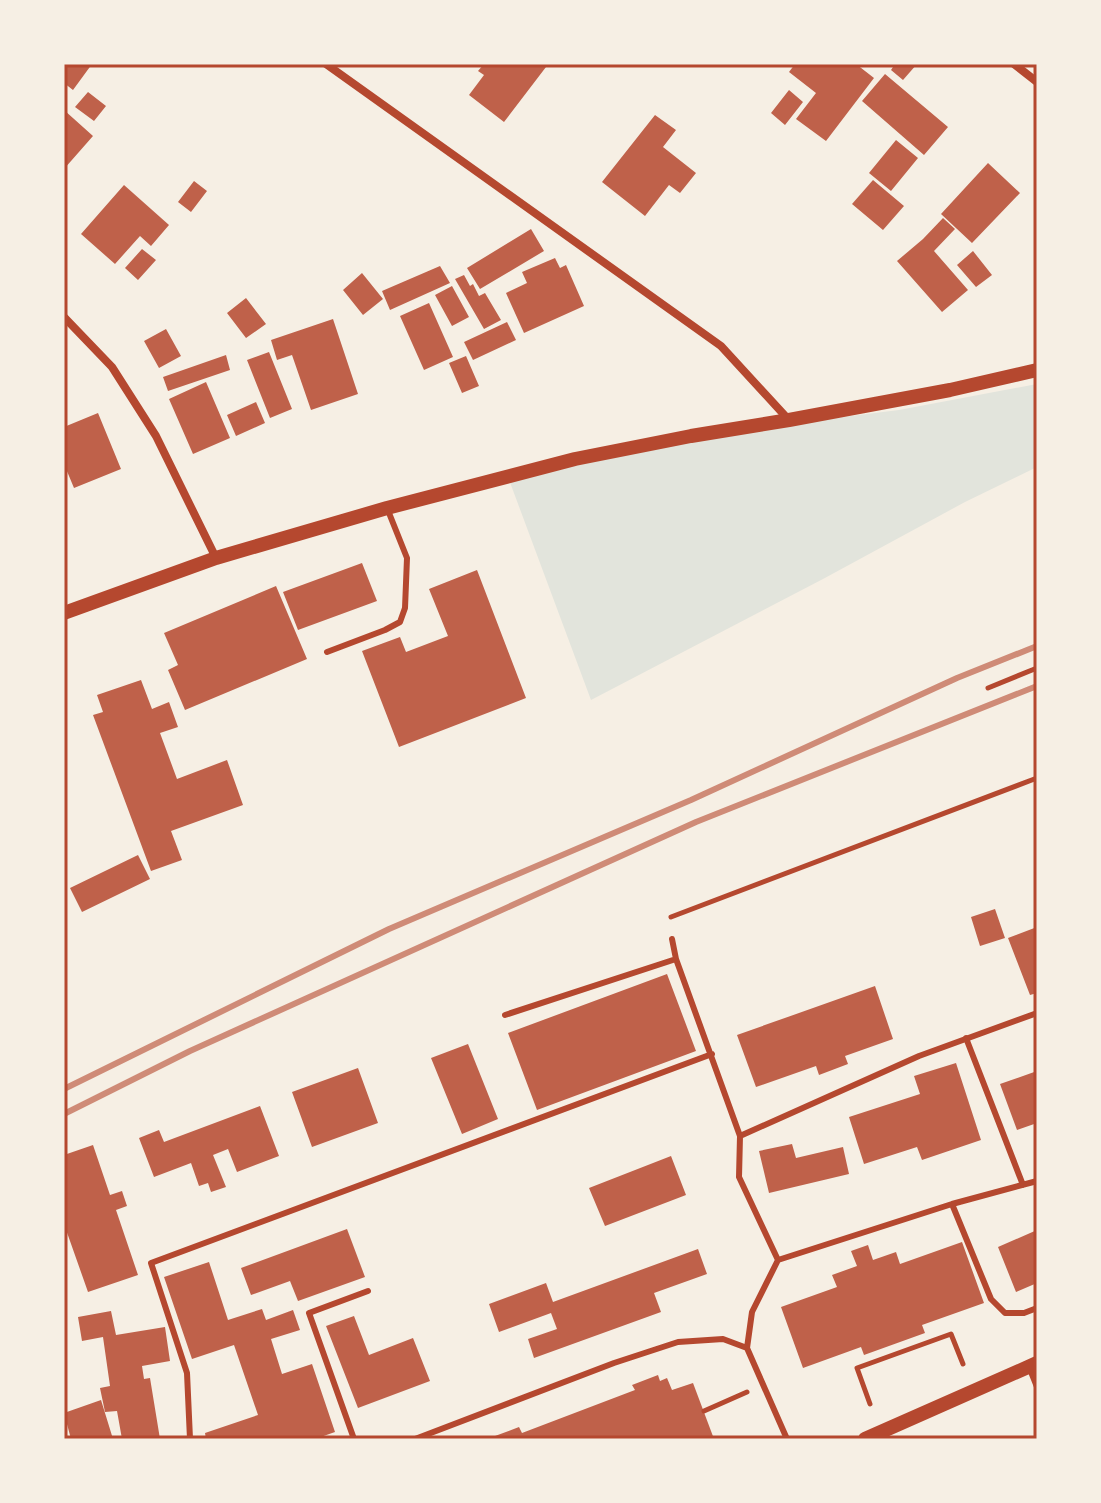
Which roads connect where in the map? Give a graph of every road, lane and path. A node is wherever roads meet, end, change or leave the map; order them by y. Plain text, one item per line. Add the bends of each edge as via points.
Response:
1 (326, 64) edge
2 (1014, 64) edge
3 (1037, 82) edge
4 (64, 317) edge
5 (1037, 370) edge
6 (789, 420) junction
7 (387, 508) junction
8 (216, 558) junction
9 (64, 613) edge
10 (327, 652) dead end
11 (1037, 668) edge
12 (988, 688) dead end
13 (1037, 778) edge
14 (667, 918) dead end
15 (672, 939) dead end
16 (676, 959) junction
17 (1037, 1013) edge
18 (505, 1015) dead end
19 (966, 1038) junction
20 (712, 1054) junction
21 (740, 1136) junction
22 (1037, 1181) edge
23 (1023, 1185) junction
24 (952, 1204) junction
25 (778, 1260) junction
26 (368, 1291) dead end
27 (1037, 1308) edge
28 (895, 1344) dead end
29 (747, 1348) junction
30 (898, 1353) junction
31 (963, 1364) dead end
32 (1033, 1365) edge
33 (762, 1385) junction
34 (1037, 1387) edge
35 (870, 1404) dead end
36 (704, 1411) dead end
37 (420, 1438) edge
38 (871, 1438) edge
39 (190, 1439) edge
40 (354, 1439) edge
41 (787, 1439) edge

1 - 6 street via 721,346
2 - 3 street
4 - 8 street via 112,367 156,436
5 - 6 street
6 - 7 street via 575,459
7 - 8 street
7 - 10 lane via 407,558 400,622
8 - 9 street
11 - 12 path
13 - 14 path
15 - 16 lane
16 - 18 lane
16 - 20 lane
17 - 19 lane
19 - 21 lane
19 - 23 lane
20 - 21 lane
20 - 39 lane via 151,1263 187,1373
21 - 25 lane via 739,1177
22 - 23 lane
23 - 24 lane
24 - 25 lane
24 - 27 lane via 991,1299 1005,1313
25 - 29 lane via 752,1312
26 - 40 lane via 309,1313
28 - 30 path
29 - 33 lane
29 - 37 lane via 723,1339 678,1342
30 - 31 path via 951,1334
30 - 35 path via 857,1368
32 - 34 lane
32 - 38 street
33 - 36 path
33 - 41 lane

